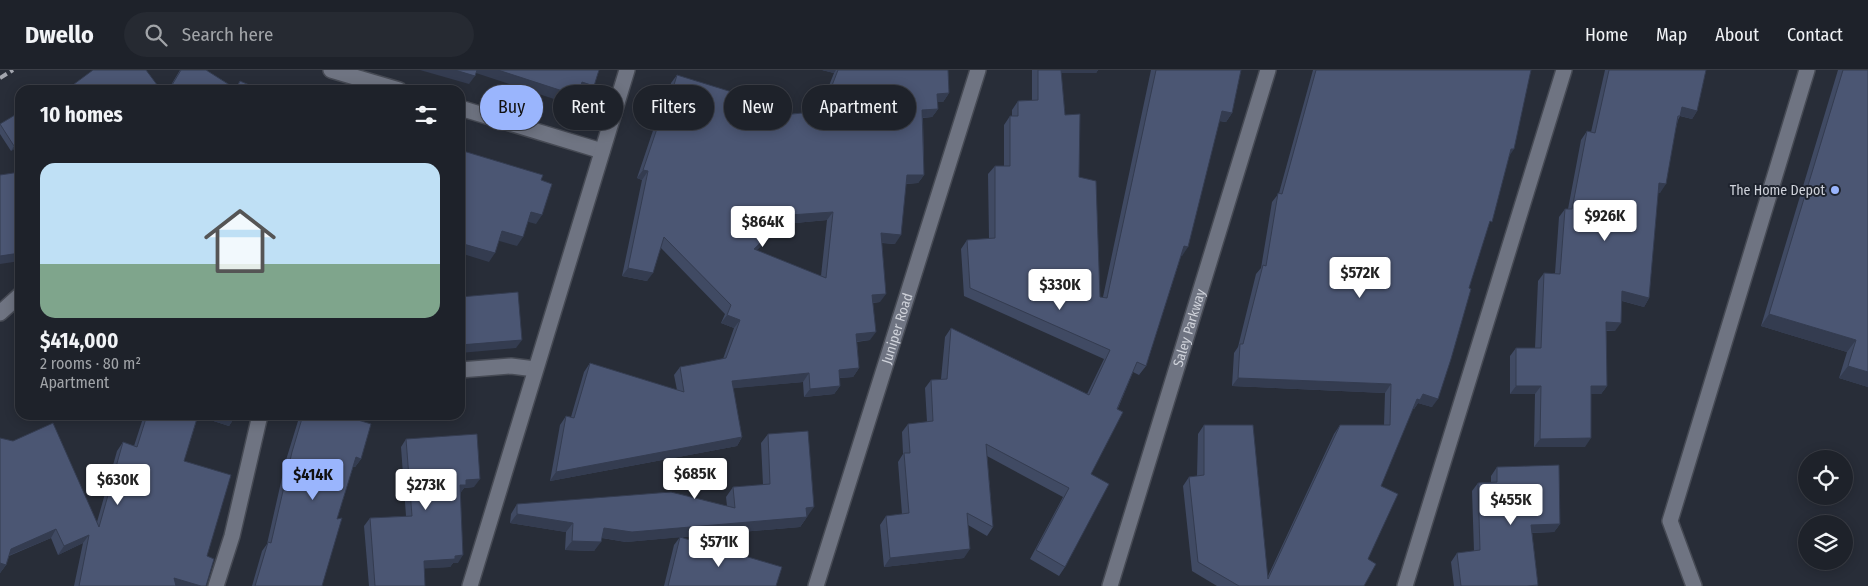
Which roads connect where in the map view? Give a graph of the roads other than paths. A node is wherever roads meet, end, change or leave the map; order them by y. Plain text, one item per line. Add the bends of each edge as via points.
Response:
1 (332, 70) edge
2 (627, 70) edge
3 (978, 70) edge
4 (1268, 70) edge
5 (1564, 70) edge
6 (1807, 70) edge
7 (382, 85) edge
8 (465, 109) edge
9 (602, 150) junction
10 (15, 300) edge
11 (0, 313) edge
12 (535, 369) junction
13 (465, 370) edge
14 (259, 420) edge
15 (216, 586) edge
16 (470, 586) edge
17 (816, 586) edge
18 (1110, 586) edge
19 (1405, 586) edge
20 (1694, 586) edge

1 - 7 street
2 - 9 street
3 - 17 street, Juniper Road
4 - 18 street, Saley Parkway
5 - 19 street
6 - 20 street via 1670,521
8 - 9 street
9 - 12 street
10 - 11 street
12 - 13 street via 511,366
12 - 16 street
14 - 15 street via 232,536

